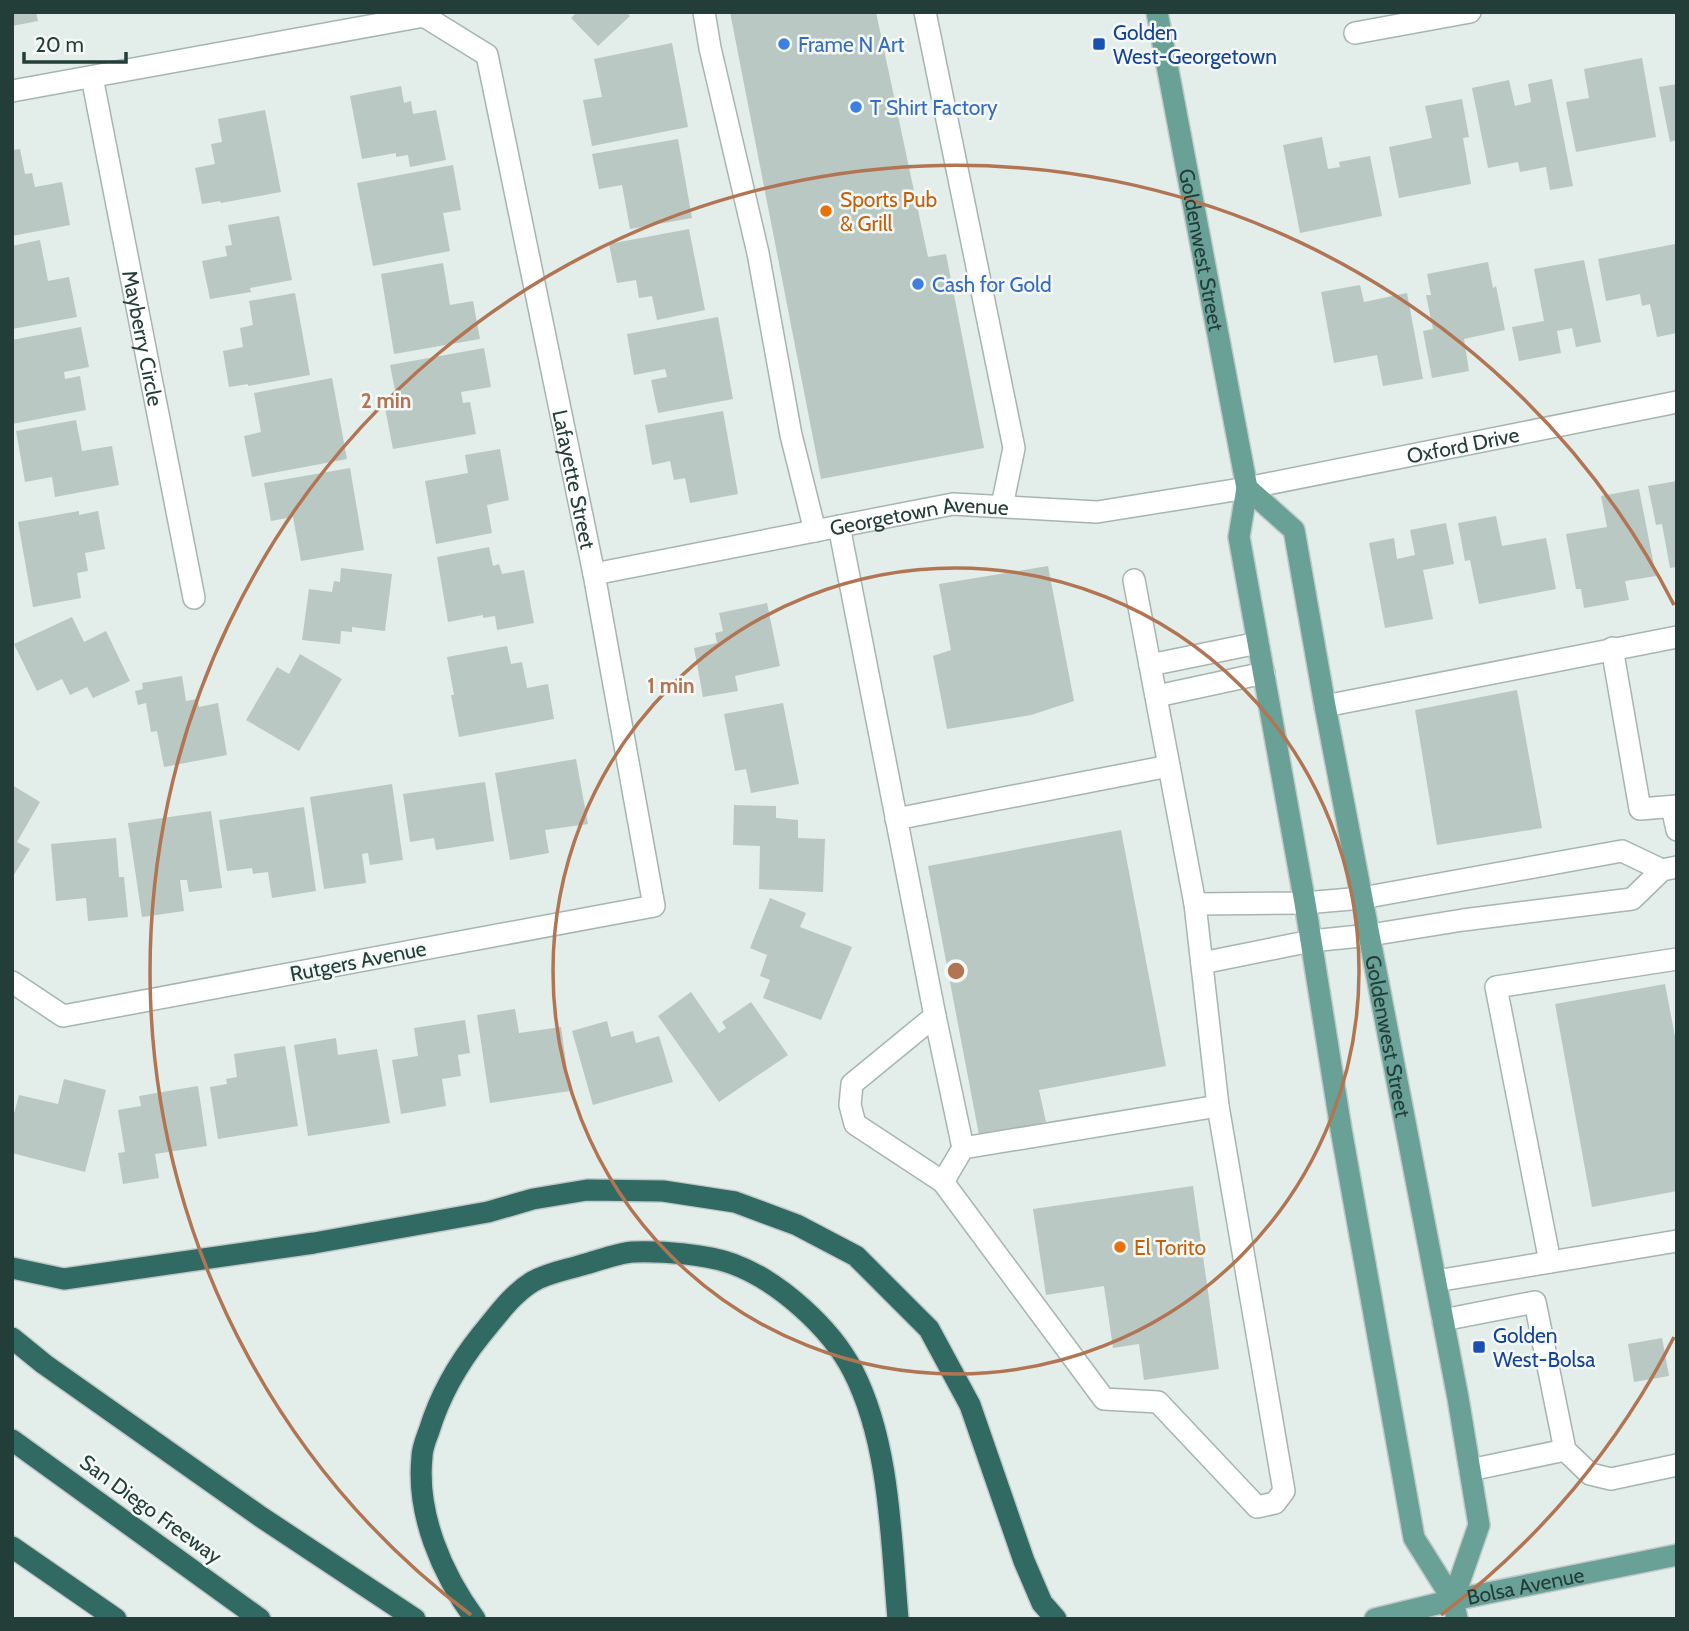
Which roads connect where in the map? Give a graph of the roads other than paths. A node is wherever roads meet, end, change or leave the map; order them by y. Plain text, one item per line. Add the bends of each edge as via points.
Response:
1 (704, 12) edge
2 (925, 12) edge
3 (1157, 12) edge
4 (1470, 12) edge
5 (1355, 33) dead end
6 (92, 77) junction
7 (12, 91) edge
8 (1677, 402) edge
9 (1247, 488) junction
10 (1002, 506) junction
11 (839, 526) junction
12 (815, 531) junction
13 (594, 574) junction
14 (1134, 580) dead end
15 (194, 598) dead end
16 (1677, 636) edge
17 (1258, 643) junction
18 (1612, 648) junction
19 (1150, 665) junction
20 (1264, 673) junction
21 (1157, 696) junction
22 (1325, 706) junction
23 (1169, 766) junction
24 (1674, 807) edge
25 (897, 819) junction
26 (1677, 830) edge
27 (1669, 869) edge
28 (1362, 898) junction
29 (1306, 903) junction
30 (1195, 904) junction
31 (654, 906) joint
32 (1370, 935) junction
33 (1311, 941) junction
34 (1677, 958) edge
35 (1202, 963) junction
36 (12, 982) edge
37 (935, 1016) junction
38 (1217, 1106) junction
39 (963, 1148) junction
40 (943, 1182) junction
41 (1677, 1241) edge
42 (1550, 1262) junction
43 (12, 1268) edge
44 (1436, 1281) junction
45 (1443, 1320) junction
46 (12, 1338) edge
47 (12, 1440) edge
48 (1565, 1450) junction
49 (1677, 1465) edge
50 (1470, 1470) junction
51 (12, 1547) edge
52 (1677, 1555) edge
53 (1455, 1609) edge
54 (116, 1619) edge
55 (260, 1619) edge
56 (415, 1619) edge
57 (475, 1619) edge
58 (898, 1619) edge
59 (1056, 1619) edge
60 (1375, 1619) edge

1 - 12 street
2 - 10 street via 1014,447
3 - 9 main road, Goldenwest Street
4 - 5 street
6 - 7 street
6 - 13 street, Lafayette Street via 424,16 487,55
6 - 15 street, Mayberry Circle
8 - 9 street, Oxford Drive
9 - 10 street, Georgetown Avenue via 1097,512
9 - 17 main road, Goldenwest Street via 1240,537
9 - 22 main road, Goldenwest Street via 1294,530
10 - 11 street, Georgetown Avenue via 953,504
11 - 12 street, Georgetown Avenue
11 - 25 street
12 - 13 street, Georgetown Avenue
13 - 31 street, Lafayette Street
14 - 19 street
16 - 18 street
17 - 19 street
17 - 20 main road, Goldenwest Street
18 - 22 street
18 - 24 street via 1640,809
19 - 21 street
20 - 21 street
20 - 29 main road, Goldenwest Street
21 - 23 street
22 - 28 main road, Goldenwest Street
23 - 25 street
23 - 30 street
24 - 26 street
25 - 37 street
27 - 28 street via 1622,851
27 - 32 street via 1632,899
28 - 29 street
28 - 32 main road, Goldenwest Street
29 - 30 street
29 - 33 main road, Goldenwest Street
30 - 35 street
31 - 36 street, Rutgers Avenue via 63,1016
32 - 33 street
32 - 44 main road, Goldenwest Street
33 - 35 street
33 - 53 main road, Goldenwest Street via 1414,1538
34 - 42 street via 1496,987
35 - 38 street
37 - 39 street
37 - 40 street via 852,1084 850,1105 855,1124
38 - 39 street
38 - 40 street via 1284,1491 1275,1503 1256,1507 1158,1402 1104,1399
39 - 40 street
41 - 42 street
42 - 44 street
43 - 59 highway via 64,1279 314,1243 587,1190 663,1191 735,1202 797,1225 856,1256 929,1329 970,1405 1024,1561 1042,1603
44 - 45 main road, Goldenwest Street
45 - 48 street via 1535,1302
45 - 50 main road, Goldenwest Street
46 - 56 highway via 261,1517
47 - 55 highway, San Diego Freeway
48 - 49 street via 1590,1474 1611,1479
48 - 50 street
50 - 53 main road, Goldenwest Street via 1479,1525
51 - 54 highway
52 - 53 main road, Bolsa Avenue
53 - 60 main road, Bolsa Avenue
57 - 58 highway via 437,1550 422,1482 422,1455 439,1400 461,1359 512,1298 534,1281 632,1252 687,1254 733,1264 778,1289 830,1336 866,1399 878,1440 890,1514

